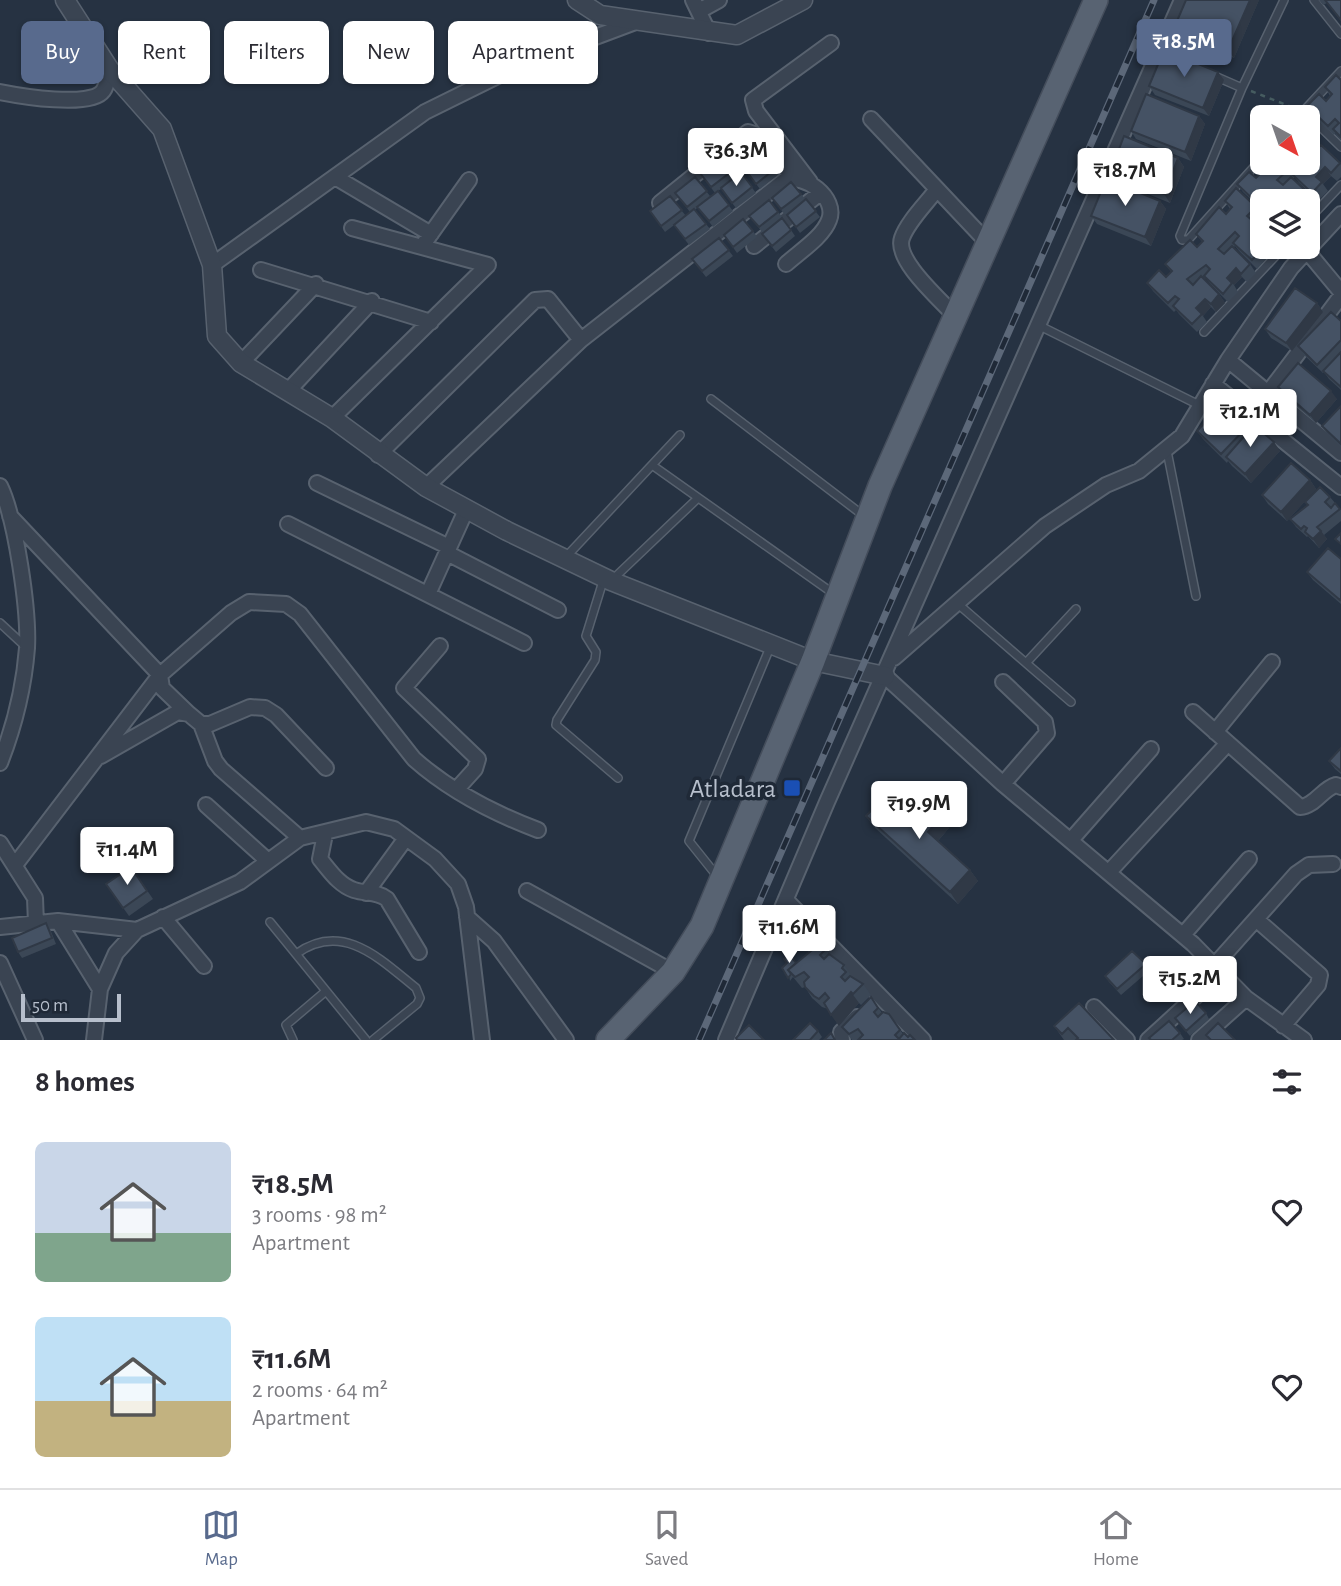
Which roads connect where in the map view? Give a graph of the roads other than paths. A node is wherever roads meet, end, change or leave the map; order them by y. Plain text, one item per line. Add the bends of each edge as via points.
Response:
1 (65, 0) edge
2 (578, 0) edge
3 (719, 0) edge
4 (803, 0) edge
5 (1096, 0) edge
6 (1182, 0) edge
7 (1284, 0) edge
8 (1314, 0) edge
9 (696, 6) edge
10 (639, 21) junction
11 (709, 33) junction
12 (1341, 34) edge
13 (831, 43) dead end
14 (106, 64) junction
15 (1341, 71) edge
16 (1209, 74) edge
17 (1242, 88) junction
18 (0, 92) edge
19 (1309, 105) edge
20 (871, 119) dead end
21 (1320, 130) edge
22 (1341, 147) edge
23 (1250, 171) edge
24 (335, 177) junction
25 (793, 177) junction
26 (469, 180) dead end
27 (810, 182) junction
28 (1341, 185) edge
29 (937, 189) junction
30 (820, 194) junction
31 (660, 203) edge
32 (1320, 207) edge
33 (1341, 214) edge
34 (352, 228) dead end
35 (431, 234) junction
36 (1320, 237) edge
37 (988, 243) junction
38 (754, 246) dead end
39 (422, 247) junction
40 (1272, 259) edge
41 (1299, 259) edge
42 (1313, 259) edge
43 (786, 264) dead end
44 (212, 265) junction
45 (261, 270) dead end
46 (316, 284) junction
47 (1341, 294) edge
48 (372, 301) junction
49 (955, 316) junction
50 (431, 321) junction
51 (1037, 324) junction
52 (1204, 332) dead end
53 (581, 340) junction
54 (1228, 360) junction
55 (241, 363) junction
56 (1213, 384) junction
57 (288, 391) junction
58 (1268, 393) junction
59 (710, 399) dead end
60 (1199, 405) junction
61 (332, 418) junction
62 (680, 435) dead end
63 (1167, 451) junction
64 (1341, 453) edge
65 (378, 455) junction
66 (652, 465) junction
67 (317, 483) dead end
68 (0, 486) edge
69 (426, 487) junction
70 (1341, 487) edge
71 (698, 498) junction
72 (466, 510) junction
73 (9, 515) junction
74 (867, 519) junction
75 (288, 524) dead end
76 (448, 550) junction
77 (565, 558) junction
78 (608, 579) junction
79 (428, 594) junction
80 (1196, 596) dead end
81 (838, 597) junction
82 (958, 604) junction
83 (1076, 609) dead end
84 (558, 610) dead end
85 (0, 623) edge
86 (524, 643) dead end
87 (771, 644) junction
88 (440, 646) dead end
89 (27, 648) junction
90 (813, 661) junction
91 (1272, 662) dead end
92 (1026, 663) junction
93 (888, 669) junction
94 (160, 674) junction
95 (1003, 682) dead end
96 (1070, 702) dead end
97 (1193, 712) dead end
98 (189, 714) junction
99 (201, 723) junction
100 (1215, 732) junction
101 (1228, 743) junction
102 (1151, 749) dead end
103 (94, 761) junction
104 (0, 763) edge
105 (326, 768) dead end
106 (618, 778) dead end
107 (1003, 784) junction
108 (1341, 787) edge
109 (456, 790) junction
110 (206, 805) dead end
111 (538, 830) dead end
112 (325, 834) junction
113 (300, 838) junction
114 (406, 838) junction
115 (1071, 840) junction
116 (0, 843) edge
117 (1249, 859) dead end
118 (12, 861) junction
119 (268, 861) junction
120 (1333, 864) dead end
121 (1109, 872) junction
122 (720, 880) junction
123 (527, 891) dead end
124 (366, 893) junction
125 (786, 900) junction
126 (163, 917) junction
127 (467, 917) junction
128 (1256, 920) junction
129 (58, 921) junction
130 (270, 922) dead end
131 (36, 924) junction
132 (0, 927) edge
133 (137, 930) junction
134 (1182, 935) junction
135 (419, 952) dead end
136 (296, 954) junction
137 (0, 963) edge
138 (204, 966) dead end
139 (1218, 970) junction
140 (673, 972) junction
141 (100, 989) junction
142 (326, 991) junction
143 (878, 996) junction
144 (1245, 998) junction
145 (1094, 1007) dead end
146 (1293, 1035) edge
147 (365, 1039) edge
148 (35, 1040) edge
149 (94, 1040) edge
150 (293, 1040) edge
151 (373, 1040) edge
152 (482, 1040) edge
153 (566, 1040) edge
154 (608, 1040) edge
155 (726, 1040) edge
156 (842, 1040) edge
157 (922, 1040) edge
158 (1127, 1040) edge
159 (1148, 1040) edge
160 (1199, 1040) edge

1 - 14 street
2 - 10 street via 600,15
3 - 9 street
4 - 11 street via 737,35
5 - 37 main road
6 - 51 street
7 - 17 lane
8 - 12 lane
9 - 11 street
10 - 11 street
10 - 24 street via 517,66 459,93
13 - 27 street via 753,100 756,111
14 - 18 street via 108,80 98,97 79,101
14 - 44 street via 162,130
15 - 19 lane
16 - 17 lane
17 - 23 lane via 1182,240 1188,240
20 - 29 street
21 - 22 lane
24 - 35 street
24 - 44 street
25 - 27 street
25 - 31 street via 757,135 748,132
25 - 53 street
26 - 35 street
27 - 30 street
28 - 32 lane
29 - 37 street
29 - 49 street via 902,238 901,250 906,262
30 - 38 street
30 - 43 street via 831,207 830,220
33 - 36 street
34 - 39 street
35 - 39 street
37 - 49 main road
39 - 50 street via 488,265
40 - 52 lane
41 - 54 street
42 - 47 street
44 - 55 street via 217,336
45 - 46 street
46 - 48 street
46 - 55 street
47 - 58 street
48 - 50 street
48 - 57 street
49 - 74 main road
50 - 61 street
51 - 60 lane
51 - 93 street
53 - 65 street via 548,299 535,300
53 - 69 street
54 - 56 street
54 - 58 street
55 - 57 street
56 - 60 street
56 - 70 street
57 - 61 street
58 - 64 street
59 - 74 lane
60 - 63 street via 1182,436
61 - 65 street
62 - 66 lane
63 - 80 lane
63 - 82 street via 1045,526
65 - 69 street
66 - 71 lane
66 - 77 lane
67 - 76 street
68 - 73 street
69 - 72 street
71 - 78 lane
71 - 81 lane
72 - 76 street
72 - 77 street
73 - 89 street via 20,561
73 - 94 street
74 - 81 main road
75 - 79 street
76 - 79 street
76 - 84 street
77 - 78 street
78 - 87 street
78 - 106 lane via 586,636 596,652 595,660 556,725
79 - 86 street
81 - 90 main road
82 - 92 lane
82 - 93 street
83 - 92 lane
85 - 89 lane
87 - 90 street
87 - 122 lane via 689,841
88 - 109 street via 404,688 478,760
89 - 104 street via 13,730
90 - 93 street
90 - 122 main road
91 - 100 street
92 - 96 lane
93 - 107 street
93 - 125 street
94 - 98 street via 162,688
94 - 103 street
94 - 109 street via 249,602 286,604 300,614 414,759
95 - 107 street via 1045,722 1047,733
97 - 100 street
98 - 99 street
98 - 103 street via 169,716
99 - 105 street via 210,724 250,707 265,708
99 - 113 street via 221,769
100 - 101 street
101 - 108 street via 1300,807 1326,788
101 - 121 street
102 - 115 street
103 - 118 street
107 - 115 street
109 - 111 street via 489,810
110 - 119 street
112 - 113 street
112 - 114 street via 366,822 394,829
112 - 124 street via 320,859 344,886
113 - 119 street
114 - 124 street
114 - 127 street via 458,884
115 - 121 street
116 - 118 street
117 - 134 street
118 - 131 street via 35,898
119 - 126 street via 229,888
120 - 128 street via 1309,865 1296,874
121 - 134 street
122 - 140 main road via 702,926
123 - 140 street
124 - 135 street via 387,899
125 - 143 street
125 - 155 street
126 - 133 street
126 - 138 street
127 - 152 street
127 - 153 street via 494,941
128 - 139 street
128 - 146 street via 1320,975
129 - 131 street
129 - 133 street
129 - 141 street
130 - 136 lane
131 - 132 street
133 - 141 street via 116,953
134 - 139 street
136 - 142 lane
136 - 151 lane via 317,944 345,942 365,947 415,988 420,998 417,1004
137 - 148 street
139 - 144 street
139 - 159 street
140 - 154 main road
141 - 149 street
142 - 147 lane
142 - 150 lane via 286,1025
143 - 156 street via 841,1032
143 - 157 street
144 - 146 street
144 - 160 street
145 - 158 street
147 - 151 lane

